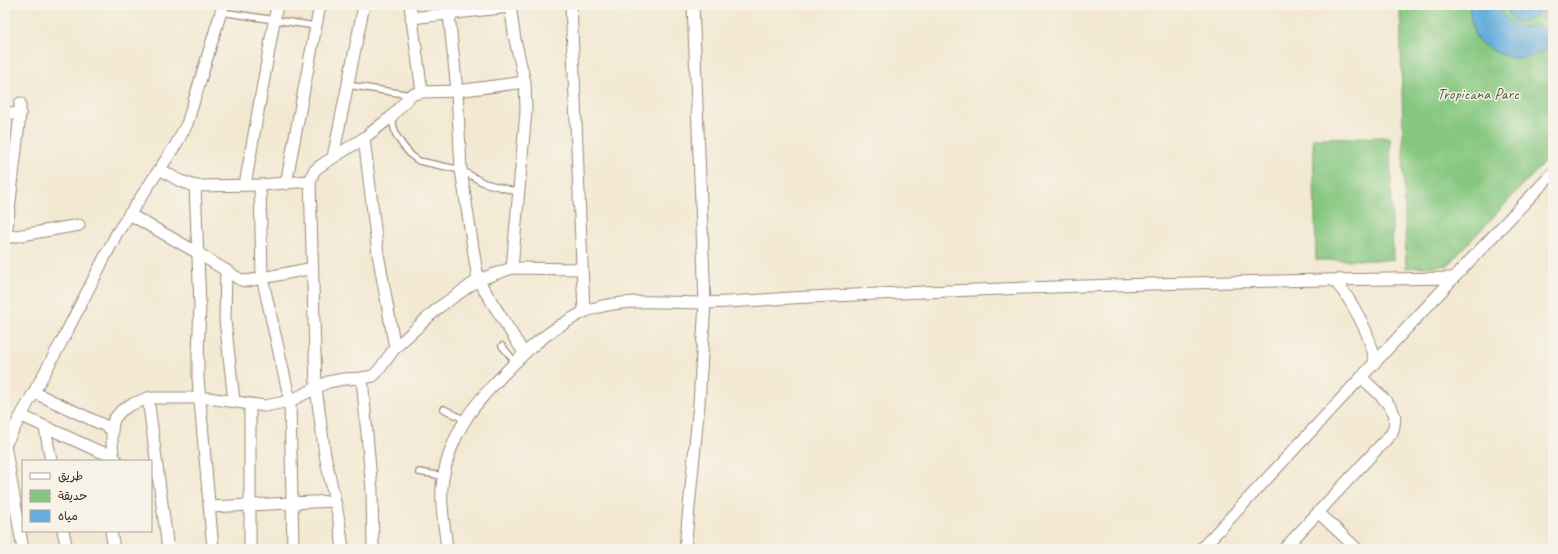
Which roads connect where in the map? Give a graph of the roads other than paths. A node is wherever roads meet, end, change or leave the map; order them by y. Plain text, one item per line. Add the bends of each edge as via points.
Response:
1 (278, 5) edge
2 (320, 5) edge
3 (364, 5) edge
4 (410, 5) edge
5 (571, 5) edge
6 (693, 5) edge
7 (510, 6) edge
8 (222, 8) edge
9 (449, 10) edge
10 (411, 18) junction
11 (275, 21) junction
12 (316, 26) junction
13 (525, 82) junction
14 (348, 85) junction
15 (457, 91) junction
16 (422, 92) junction
17 (411, 95) junction
18 (5, 113) edge
19 (391, 117) junction
20 (364, 138) junction
21 (333, 157) junction
22 (160, 169) junction
23 (461, 170) junction
24 (1553, 173) edge
25 (310, 182) junction
26 (286, 184) junction
27 (245, 185) junction
28 (260, 185) junction
29 (195, 186) junction
30 (518, 192) junction
31 (129, 214) junction
32 (79, 225) dead end
33 (5, 238) edge
34 (198, 253) junction
35 (313, 268) junction
36 (512, 268) junction
37 (582, 269) junction
38 (226, 270) junction
39 (262, 277) junction
40 (1452, 278) junction
41 (478, 280) junction
42 (1334, 280) junction
43 (704, 302) junction
44 (584, 312) junction
45 (502, 346) dead end
46 (395, 348) junction
47 (524, 353) junction
48 (515, 362) junction
49 (1375, 362) junction
50 (362, 378) junction
51 (1362, 378) junction
52 (316, 388) junction
53 (35, 392) junction
54 (148, 398) junction
55 (200, 398) junction
56 (234, 401) junction
57 (290, 401) junction
58 (250, 405) junction
59 (444, 409) dead end
60 (22, 416) junction
61 (465, 420) junction
62 (44, 428) junction
63 (112, 429) junction
64 (5, 445) edge
65 (97, 456) edge
66 (115, 458) edge
67 (50, 460) edge
68 (154, 465) edge
69 (419, 472) dead end
70 (443, 476) junction
71 (334, 501) junction
72 (292, 503) junction
73 (251, 504) junction
74 (210, 507) junction
75 (1319, 513) junction
76 (63, 532) edge
77 (111, 532) edge
78 (23, 549) edge
79 (67, 549) edge
80 (114, 549) edge
81 (168, 549) edge
82 (213, 549) edge
83 (250, 549) edge
84 (293, 549) edge
85 (343, 549) edge
86 (373, 549) edge
87 (447, 549) edge
88 (685, 549) edge
89 (1201, 549) edge
90 (1284, 549) edge
91 (1357, 549) edge

1 - 11 street
2 - 12 street
3 - 14 street
4 - 10 street
5 - 37 street
6 - 43 street
7 - 9 street
7 - 13 street
8 - 11 lane
8 - 22 street via 187,124
9 - 10 street
9 - 15 street
10 - 16 street
11 - 12 lane
11 - 27 street
12 - 26 street
13 - 15 street
13 - 30 street via 526,111
14 - 17 lane
14 - 21 street
15 - 16 street
15 - 23 street
16 - 17 street
17 - 19 street
18 - 33 street via 20,109
19 - 20 street
19 - 23 lane via 396,134 412,156 419,161
20 - 21 street
20 - 46 street via 378,254
21 - 25 street via 314,171
22 - 29 street via 178,180
22 - 31 street
23 - 30 lane via 484,183
23 - 41 street
24 - 40 street
25 - 26 street
25 - 35 street
26 - 28 street
27 - 28 street
27 - 29 street
28 - 39 street
29 - 34 street
30 - 36 street
31 - 34 street
31 - 53 street
32 - 33 street
34 - 38 street
34 - 55 street
35 - 39 street
35 - 52 street
36 - 37 street
36 - 41 street
37 - 44 street
38 - 39 street via 241,280
38 - 56 street via 225,320
39 - 57 street
40 - 42 street
40 - 49 street
41 - 46 street via 438,308
41 - 47 street
42 - 43 street via 920,292
42 - 49 street via 1344,291 1357,314 1370,341
43 - 44 street via 621,303
43 - 88 street via 699,404
44 - 47 street via 553,329
45 - 48 lane
46 - 50 street via 373,376
47 - 48 street
48 - 61 street via 483,395
49 - 51 street
50 - 52 street via 328,382
50 - 86 street via 372,491
51 - 75 street via 1390,407 1395,424 1392,433
51 - 89 street
52 - 57 street
52 - 71 street
53 - 60 street
53 - 63 street
54 - 55 street
54 - 63 street via 121,411 114,419
54 - 68 street
55 - 56 street
55 - 74 street
56 - 58 street
57 - 58 street via 265,406
57 - 72 street
58 - 73 street
59 - 61 lane
60 - 62 street
60 - 64 street
61 - 70 street via 456,436
62 - 65 street
62 - 67 street
63 - 66 street
64 - 78 street
65 - 66 street
68 - 81 street
69 - 70 lane
70 - 87 street
71 - 72 street
71 - 85 street
72 - 73 street
72 - 84 street
73 - 74 street
73 - 83 street
74 - 82 street
75 - 90 street
75 - 91 street
76 - 79 street
77 - 80 street

